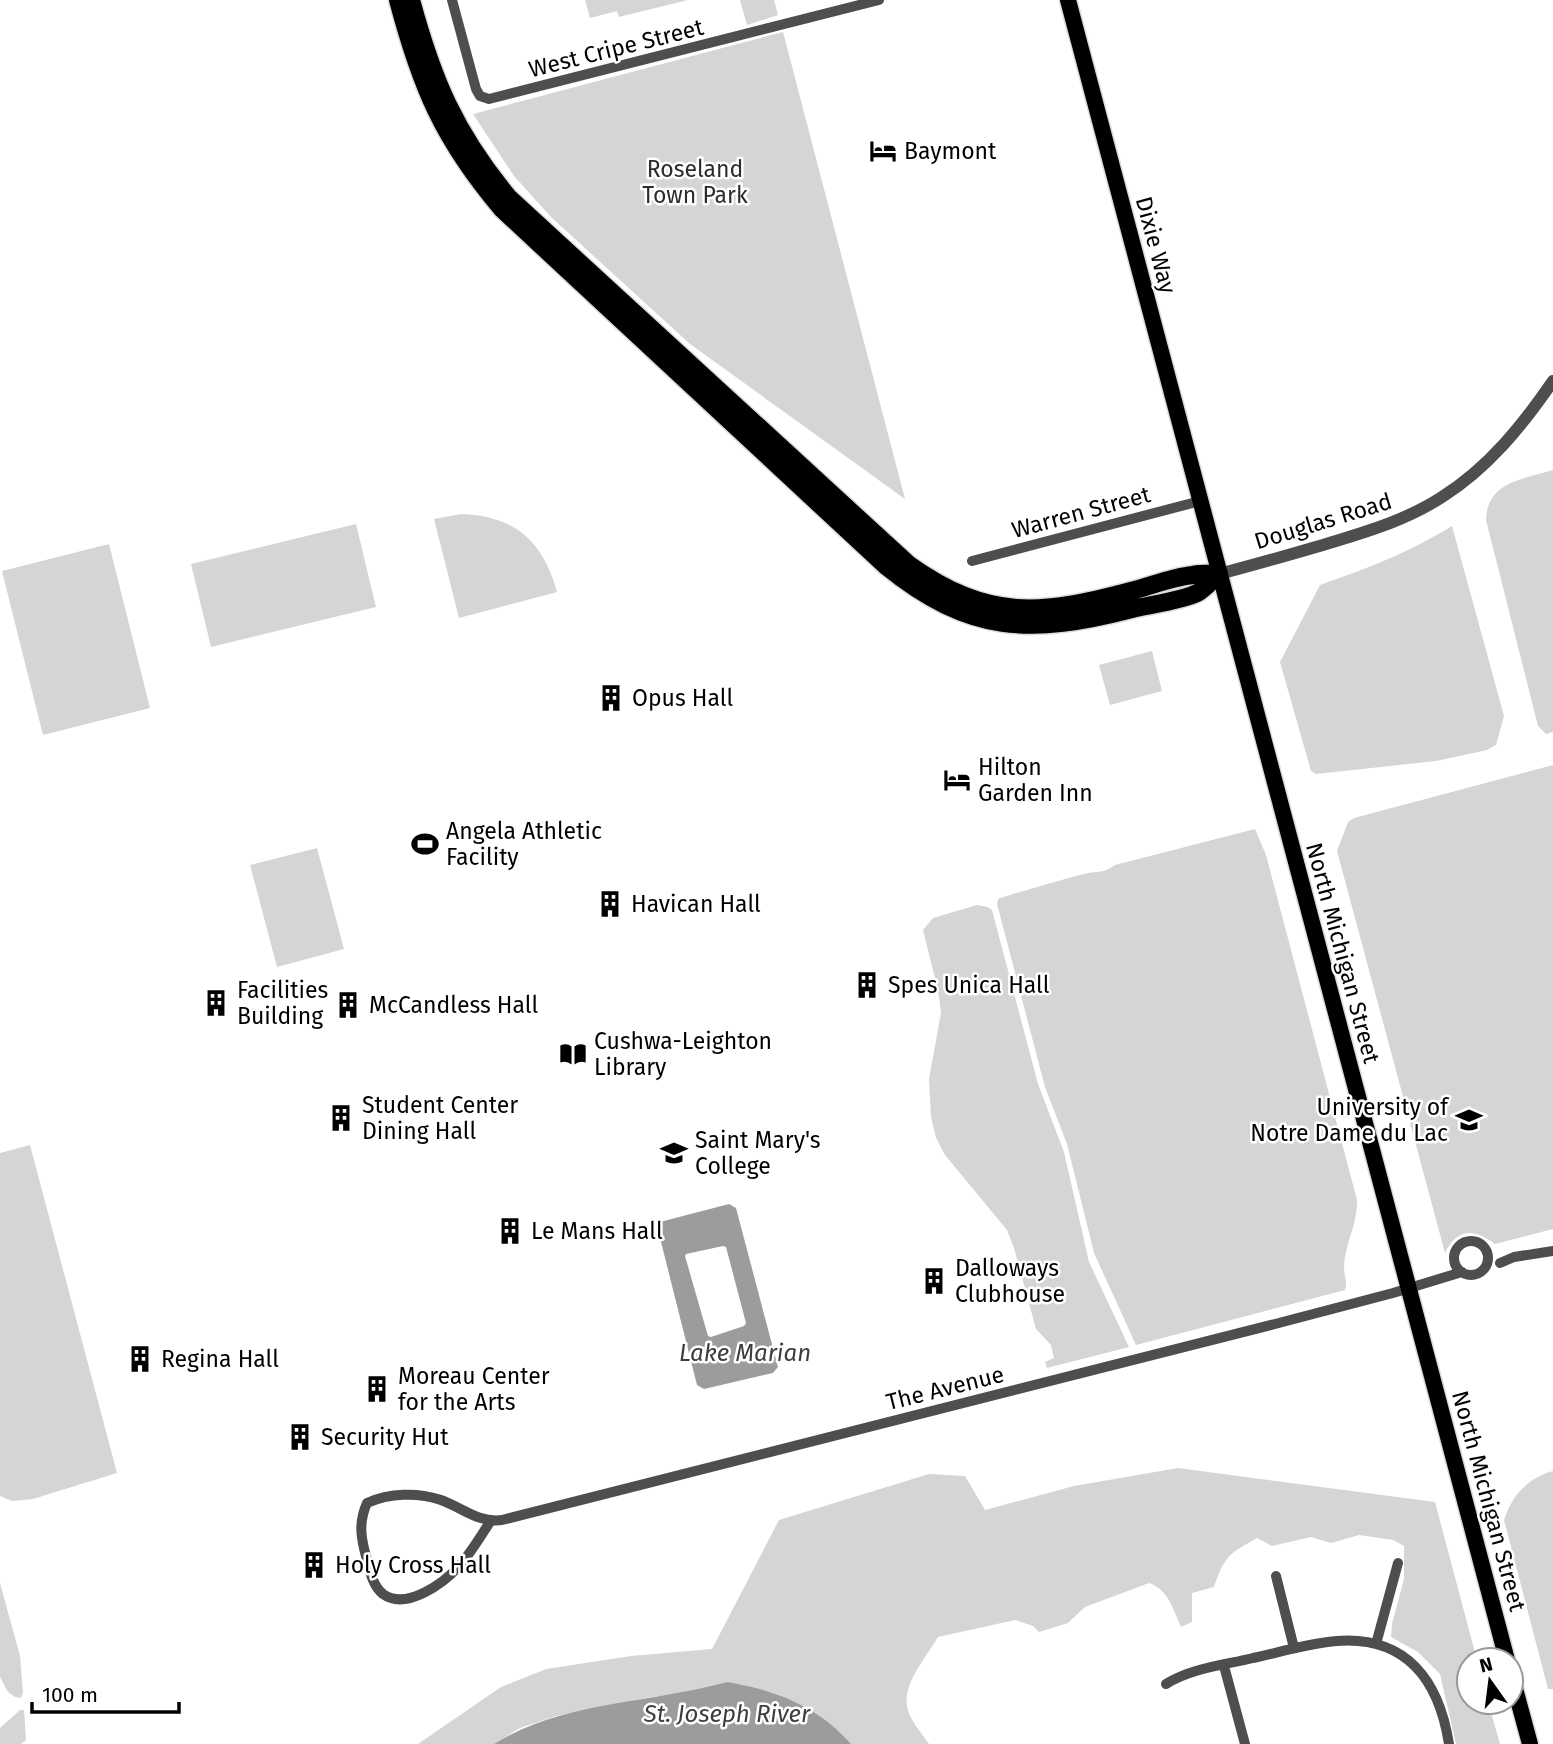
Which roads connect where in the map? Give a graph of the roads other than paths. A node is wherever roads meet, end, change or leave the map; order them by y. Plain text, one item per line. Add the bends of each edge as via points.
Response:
1 (398, 0) edge
2 (411, 0) edge
3 (452, 0) edge
4 (878, 0) edge
5 (1068, 0) edge
6 (1553, 381) edge
7 (1200, 501) junction
8 (972, 561) dead end
9 (1219, 574) junction
10 (1553, 1251) edge
11 (1486, 1266) junction
12 (1462, 1272) junction
13 (1409, 1288) junction
14 (490, 1522) junction
15 (1398, 1563) dead end
16 (1276, 1576) dead end
17 (1376, 1644) junction
18 (1503, 1646) edge
19 (1294, 1648) junction
20 (1224, 1666) junction
21 (1166, 1684) dead end
22 (1522, 1716) edge
23 (1245, 1744) edge
24 (1449, 1744) edge
25 (1530, 1744) edge

1 - 9 highway via 434,109 460,154 502,209 887,566 922,593 981,618 1052,625 1198,593
2 - 9 highway via 429,65 447,107 469,146 509,198 908,564 968,598 1036,610 1086,603 1193,575
3 - 4 street, West Cripe Street via 477,89 484,98 496,99
5 - 7 main road, Dixie Way
6 - 9 street, Douglas Road via 1501,449 1420,510 1360,534
7 - 8 street, Warren Street
7 - 9 main road, North Michigan Street
9 - 13 main road, North Michigan Street
10 - 11 street
11 - 12 street via 1478,1273
11 - 12 street via 1486,1250 1478,1242 1467,1241 1455,1252 1455,1263
12 - 13 street, The Avenue
13 - 14 street, The Avenue
13 - 18 main road, North Michigan Street
14 - 14 street via 426,1496 392,1496 366,1503 360,1532 371,1576 385,1595 396,1599 424,1592 458,1567
15 - 17 street
16 - 19 street
17 - 19 street via 1339,1641
17 - 24 street via 1410,1661 1430,1682
19 - 20 street
20 - 21 street
20 - 23 street
22 - 25 main road

